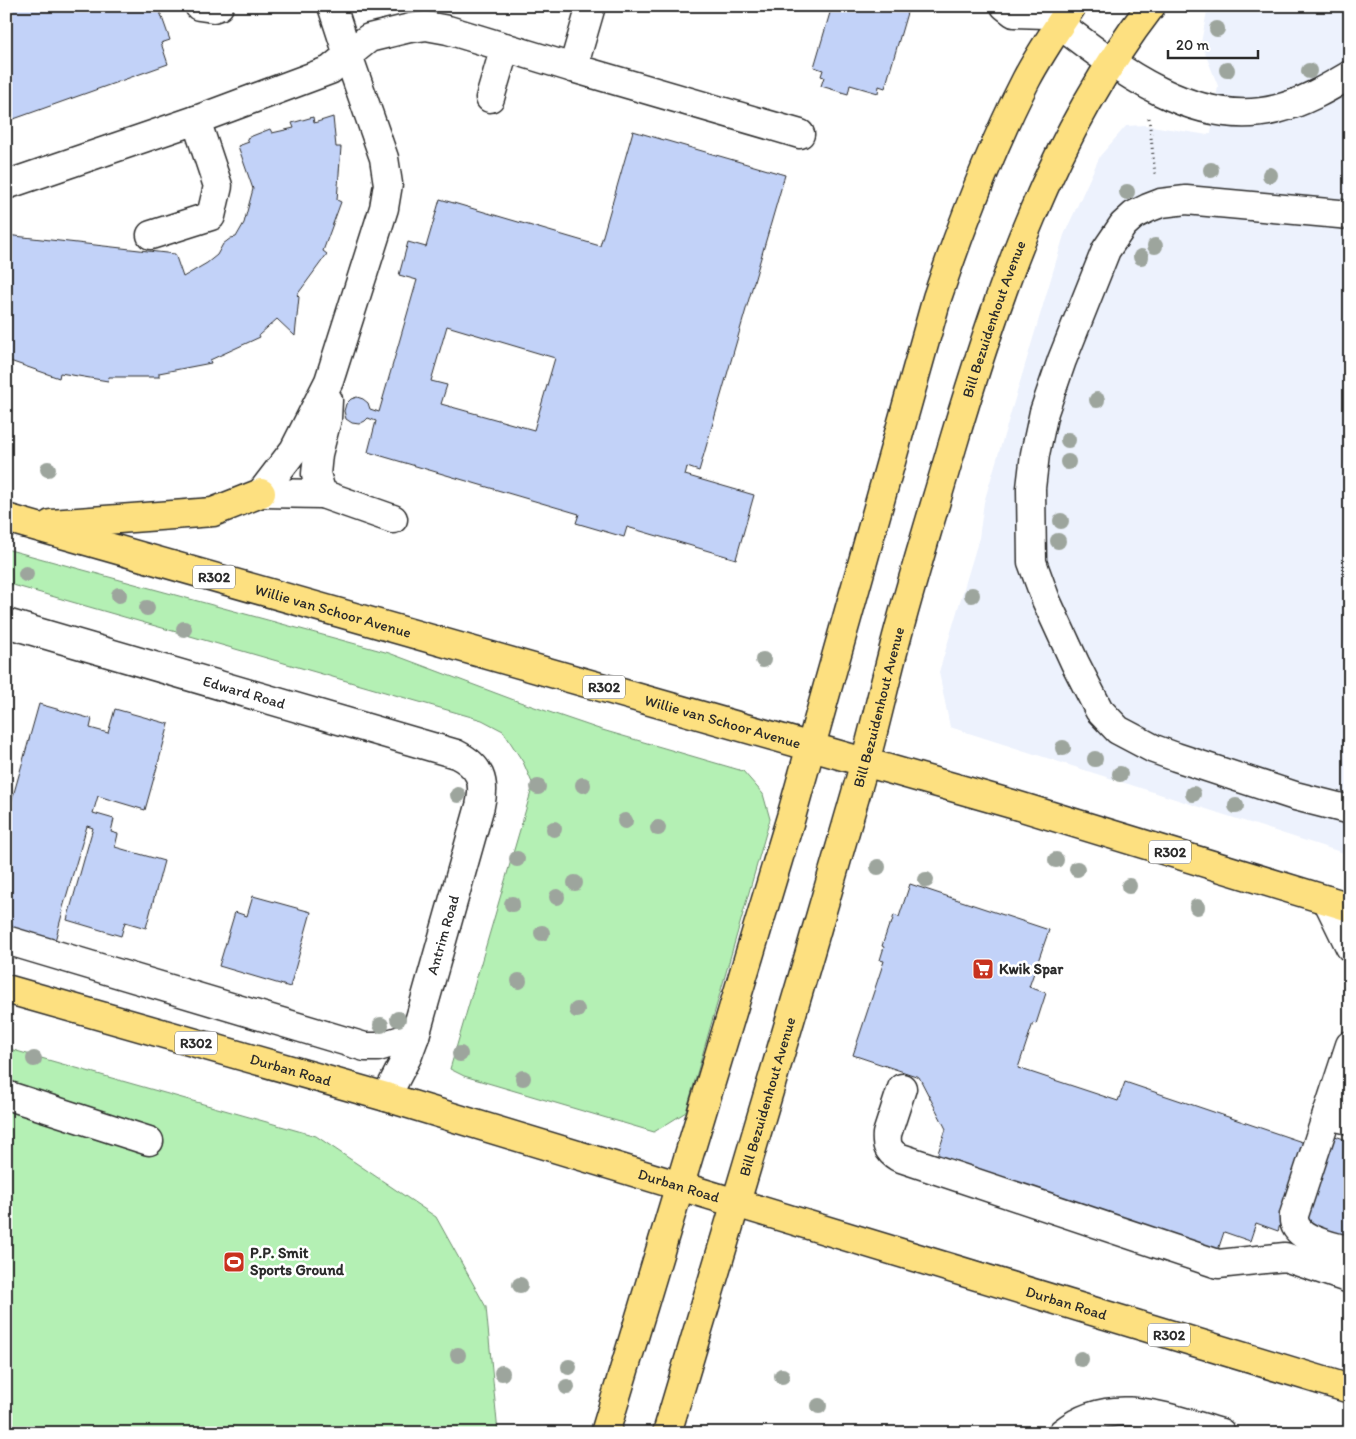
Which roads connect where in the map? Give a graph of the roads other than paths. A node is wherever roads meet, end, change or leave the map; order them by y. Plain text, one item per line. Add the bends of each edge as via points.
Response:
1 (199, 6) edge
2 (219, 6) edge
3 (332, 6) edge
4 (590, 6) edge
5 (1004, 6) edge
6 (1151, 6) edge
7 (1056, 13) edge
8 (505, 47) junction
9 (348, 55) junction
10 (1111, 62) junction
11 (573, 68) junction
12 (1350, 76) edge
13 (729, 93) dead end
14 (490, 98) dead end
15 (701, 105) junction
16 (196, 120) junction
17 (800, 134) dead end
18 (6, 185) edge
19 (1350, 215) edge
20 (151, 235) dead end
21 (329, 381) junction
22 (261, 492) junction
23 (322, 494) junction
24 (6, 518) edge
25 (394, 519) dead end
26 (32, 526) junction
27 (6, 623) edge
28 (811, 746) junction
29 (865, 762) junction
30 (476, 769) joint
31 (1350, 810) edge
32 (1338, 903) edge
33 (6, 940) edge
34 (1349, 942) edge
35 (6, 989) edge
36 (415, 1036) junction
37 (1350, 1044) edge
38 (902, 1088) dead end
39 (6, 1094) edge
40 (386, 1098) junction
41 (1338, 1118) edge
42 (149, 1141) dead end
43 (680, 1186) junction
44 (736, 1204) junction
45 (1350, 1251) edge
46 (1350, 1279) edge
47 (1350, 1389) edge
48 (605, 1433) edge
49 (668, 1433) edge
50 (1062, 1433) edge
51 (1220, 1433) edge

1 - 2 street
3 - 9 street
4 - 11 street
5 - 7 street via 1014,13
6 - 10 main road, Bill Bezuidenhout Avenue
7 - 10 street
7 - 28 main road via 957,238 937,298
8 - 9 street via 426,26 369,38
8 - 11 street
8 - 14 street
9 - 16 street via 330,70
9 - 21 street via 384,158 388,184 384,208
10 - 12 street via 1177,99 1225,112 1276,109 1300,102
10 - 29 main road, Bill Bezuidenhout Avenue via 1065,142 1030,215 1007,274 971,382 912,583
11 - 15 street via 635,98
13 - 15 street
15 - 17 street
16 - 18 street
16 - 20 street via 218,186 210,216
19 - 31 street via 1186,200 1148,208 1123,225 1106,250 1044,412 1031,488 1030,532 1032,562 1046,600 1099,710 1118,730 1176,758 1294,796
21 - 22 street via 294,450
21 - 23 street via 327,419 316,474
22 - 23 street
22 - 26 main road via 213,512
23 - 25 street
24 - 26 main road, Willie van Schoor Avenue / R302
26 - 28 main road, Willie van Schoor Avenue / R302
27 - 30 street, Edward Road via 456,754
28 - 29 main road, Willie van Schoor Avenue / R302
28 - 43 main road
29 - 32 main road, Willie van Schoor Avenue / R302
29 - 44 main road, Bill Bezuidenhout Avenue
30 - 36 street, Antrim Road via 483,793
32 - 34 street
33 - 36 street via 365,1047 378,1047
35 - 40 main road, Durban Road / R302
36 - 40 street, Antrim Road
37 - 41 street
38 - 46 street via 886,1141 888,1148 898,1157 1218,1264 1285,1257
39 - 42 street
40 - 43 main road, Durban Road / R302
41 - 45 street via 1293,1221 1302,1235
43 - 44 main road, Durban Road / R302
43 - 48 main road
44 - 47 main road, Durban Road / R302
44 - 49 main road, Bill Bezuidenhout Avenue
50 - 51 street via 1082,1420 1120,1410 1141,1411

